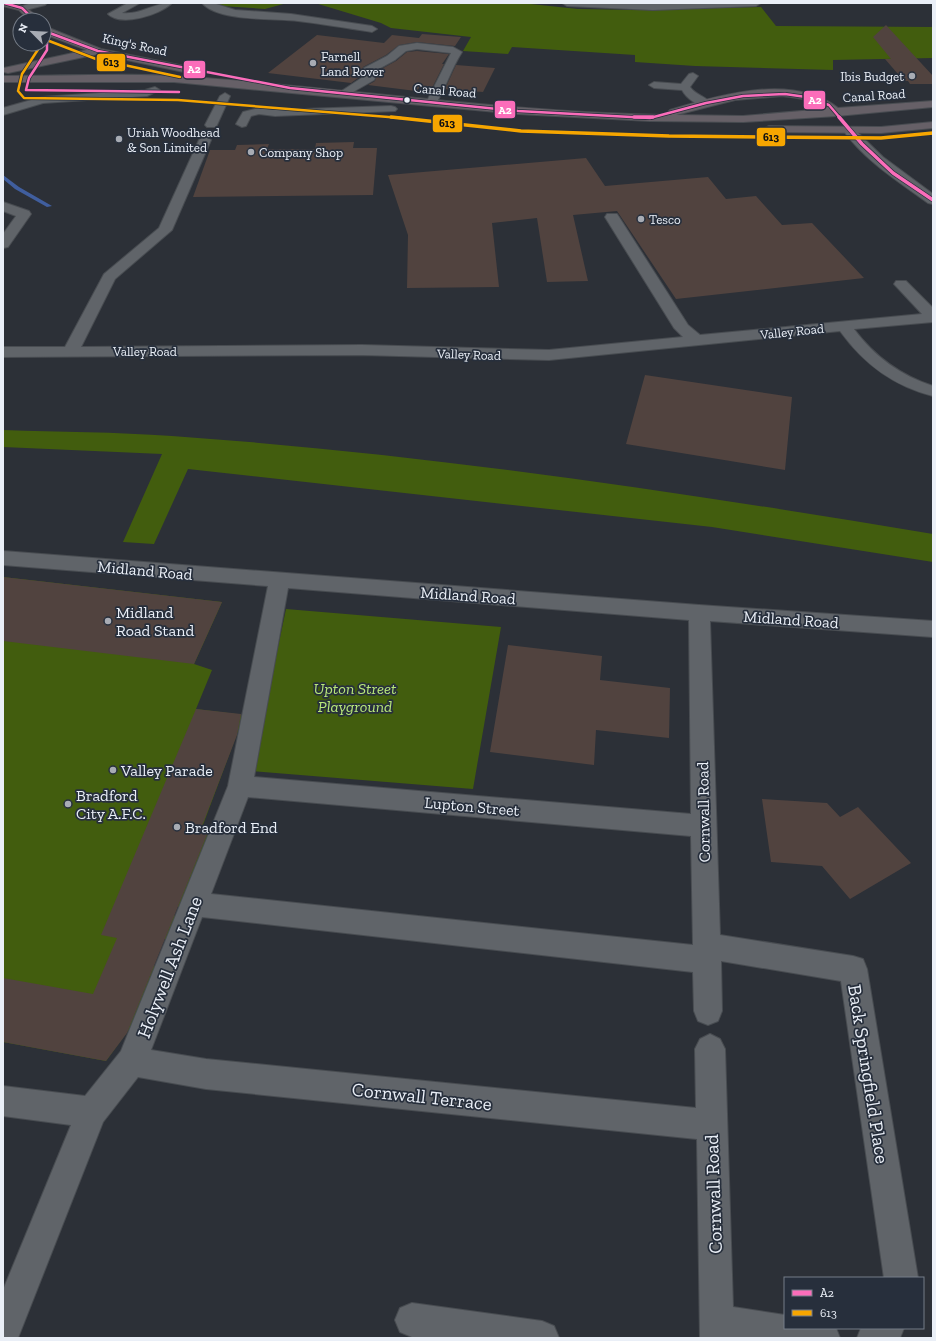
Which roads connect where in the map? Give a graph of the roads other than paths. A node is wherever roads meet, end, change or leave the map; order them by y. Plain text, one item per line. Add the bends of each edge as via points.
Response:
1 (4, 3) edge
2 (42, 3) edge
3 (136, 3) edge
4 (167, 3) edge
5 (207, 3) edge
6 (567, 3) edge
7 (756, 3) edge
8 (22, 8) junction
9 (26, 12) edge
10 (372, 29) dead end
11 (52, 33) edge
12 (98, 51) junction
13 (46, 52) edge
14 (145, 62) junction
15 (39, 63) junction
16 (3, 71) edge
17 (693, 76) dead end
18 (29, 78) junction
19 (3, 79) edge
20 (150, 79) junction
21 (654, 85) dead end
22 (685, 87) junction
23 (290, 88) junction
24 (3, 89) edge
25 (26, 90) junction
26 (139, 90) junction
27 (155, 90) junction
28 (421, 91) dead end
29 (342, 94) junction
30 (225, 96) junction
31 (412, 101) junction
32 (431, 103) junction
33 (706, 103) junction
34 (933, 104) edge
35 (390, 109) junction
36 (3, 110) edge
37 (933, 114) edge
38 (838, 116) junction
39 (650, 118) junction
40 (242, 124) dead end
41 (211, 125) dead end
42 (933, 125) edge
43 (849, 130) junction
44 (205, 140) dead end
45 (933, 200) edge
46 (3, 206) edge
47 (612, 217) dead end
48 (3, 244) edge
49 (901, 284) dead end
50 (933, 316) edge
51 (844, 326) junction
52 (697, 341) junction
53 (71, 351) junction
54 (3, 352) edge
55 (933, 391) edge
56 (3, 558) edge
57 (279, 581) junction
58 (699, 613) junction
59 (933, 629) edge
60 (240, 786) junction
61 (703, 826) junction
62 (194, 904) junction
63 (707, 953) junction
64 (708, 1011) dead end
65 (710, 1049) dead end
66 (132, 1061) junction
67 (3, 1101) edge
68 (92, 1112) junction
69 (711, 1125) junction
70 (901, 1277) edge
71 (412, 1320) dead end
72 (886, 1329) edge
73 (717, 1330) edge
74 (3, 1332) edge
75 (542, 1338) edge
76 (823, 1338) edge
77 (874, 1338) edge

1 - 8 main road
2 - 8 street
3 - 4 street via 113,14 130,18 141,16
5 - 10 street via 217,9 233,12 318,20
6 - 7 street via 653,7
8 - 9 main road
11 - 12 main road, King's Road
12 - 14 main road, King's Road
12 - 15 main road
13 - 15 main road, King's Road
14 - 20 main road via 156,70
14 - 23 main road, King's Road
15 - 16 main road
15 - 18 main road, King's Road
17 - 22 street
18 - 19 main road, Canal Road
18 - 20 main road, Canal Road
18 - 25 main road, King's Road
20 - 23 main road, Canal Road
20 - 26 main road
21 - 22 street
22 - 33 street via 691,96
23 - 29 main road, Canal Road
24 - 25 main road, Canal Road
25 - 26 main road, Canal Road
25 - 36 street
26 - 27 main road, Canal Road
27 - 30 main road, Canal Road
27 - 36 street via 147,93 42,100 14,110
28 - 31 street
29 - 31 main road, Canal Road
29 - 32 street via 370,78 367,75 368,70 391,58 403,48 417,46 453,50 457,54 448,66
30 - 35 main road, Canal Road
30 - 41 street
31 - 32 main road, Canal Road
32 - 39 main road, Canal Road via 518,111
33 - 38 main road via 743,96 797,95 829,105
33 - 39 main road
34 - 38 main road, Canal Road
35 - 40 street via 275,113 259,111 247,114
35 - 43 main road, Canal Road via 521,122 669,128
37 - 38 main road via 905,117
38 - 39 main road, Canal Road via 789,121
38 - 43 main road
42 - 43 main road, Canal Road
43 - 45 street via 893,173
44 - 53 street via 165,230 109,277
46 - 48 street via 24,214
47 - 52 street via 682,328
49 - 50 street
50 - 51 street, Valley Road
51 - 52 street, Valley Road
51 - 55 street via 879,366 902,380
52 - 53 street, Valley Road via 549,355 362,350
53 - 54 street, Valley Road
56 - 57 street, Midland Road
57 - 58 street, Midland Road
57 - 60 street, Holywell Ash Lane
58 - 59 street, Midland Road
58 - 61 street, Cornwall Road
60 - 61 street, Lupton Street
60 - 62 street, Holywell Ash Lane
61 - 63 street, Cornwall Road
62 - 63 street
62 - 66 street, Holywell Ash Lane
63 - 64 street, Cornwall Road
63 - 70 street, Back Springfield Place via 853,969
65 - 69 street, Cornwall Road
66 - 68 street, Holywell Ash Lane
66 - 69 street, Cornwall Terrace via 206,1074
67 - 68 street
68 - 74 street, Holywell Ash Lane
69 - 73 street, Cornwall Road
71 - 75 street
72 - 77 street
73 - 76 street

